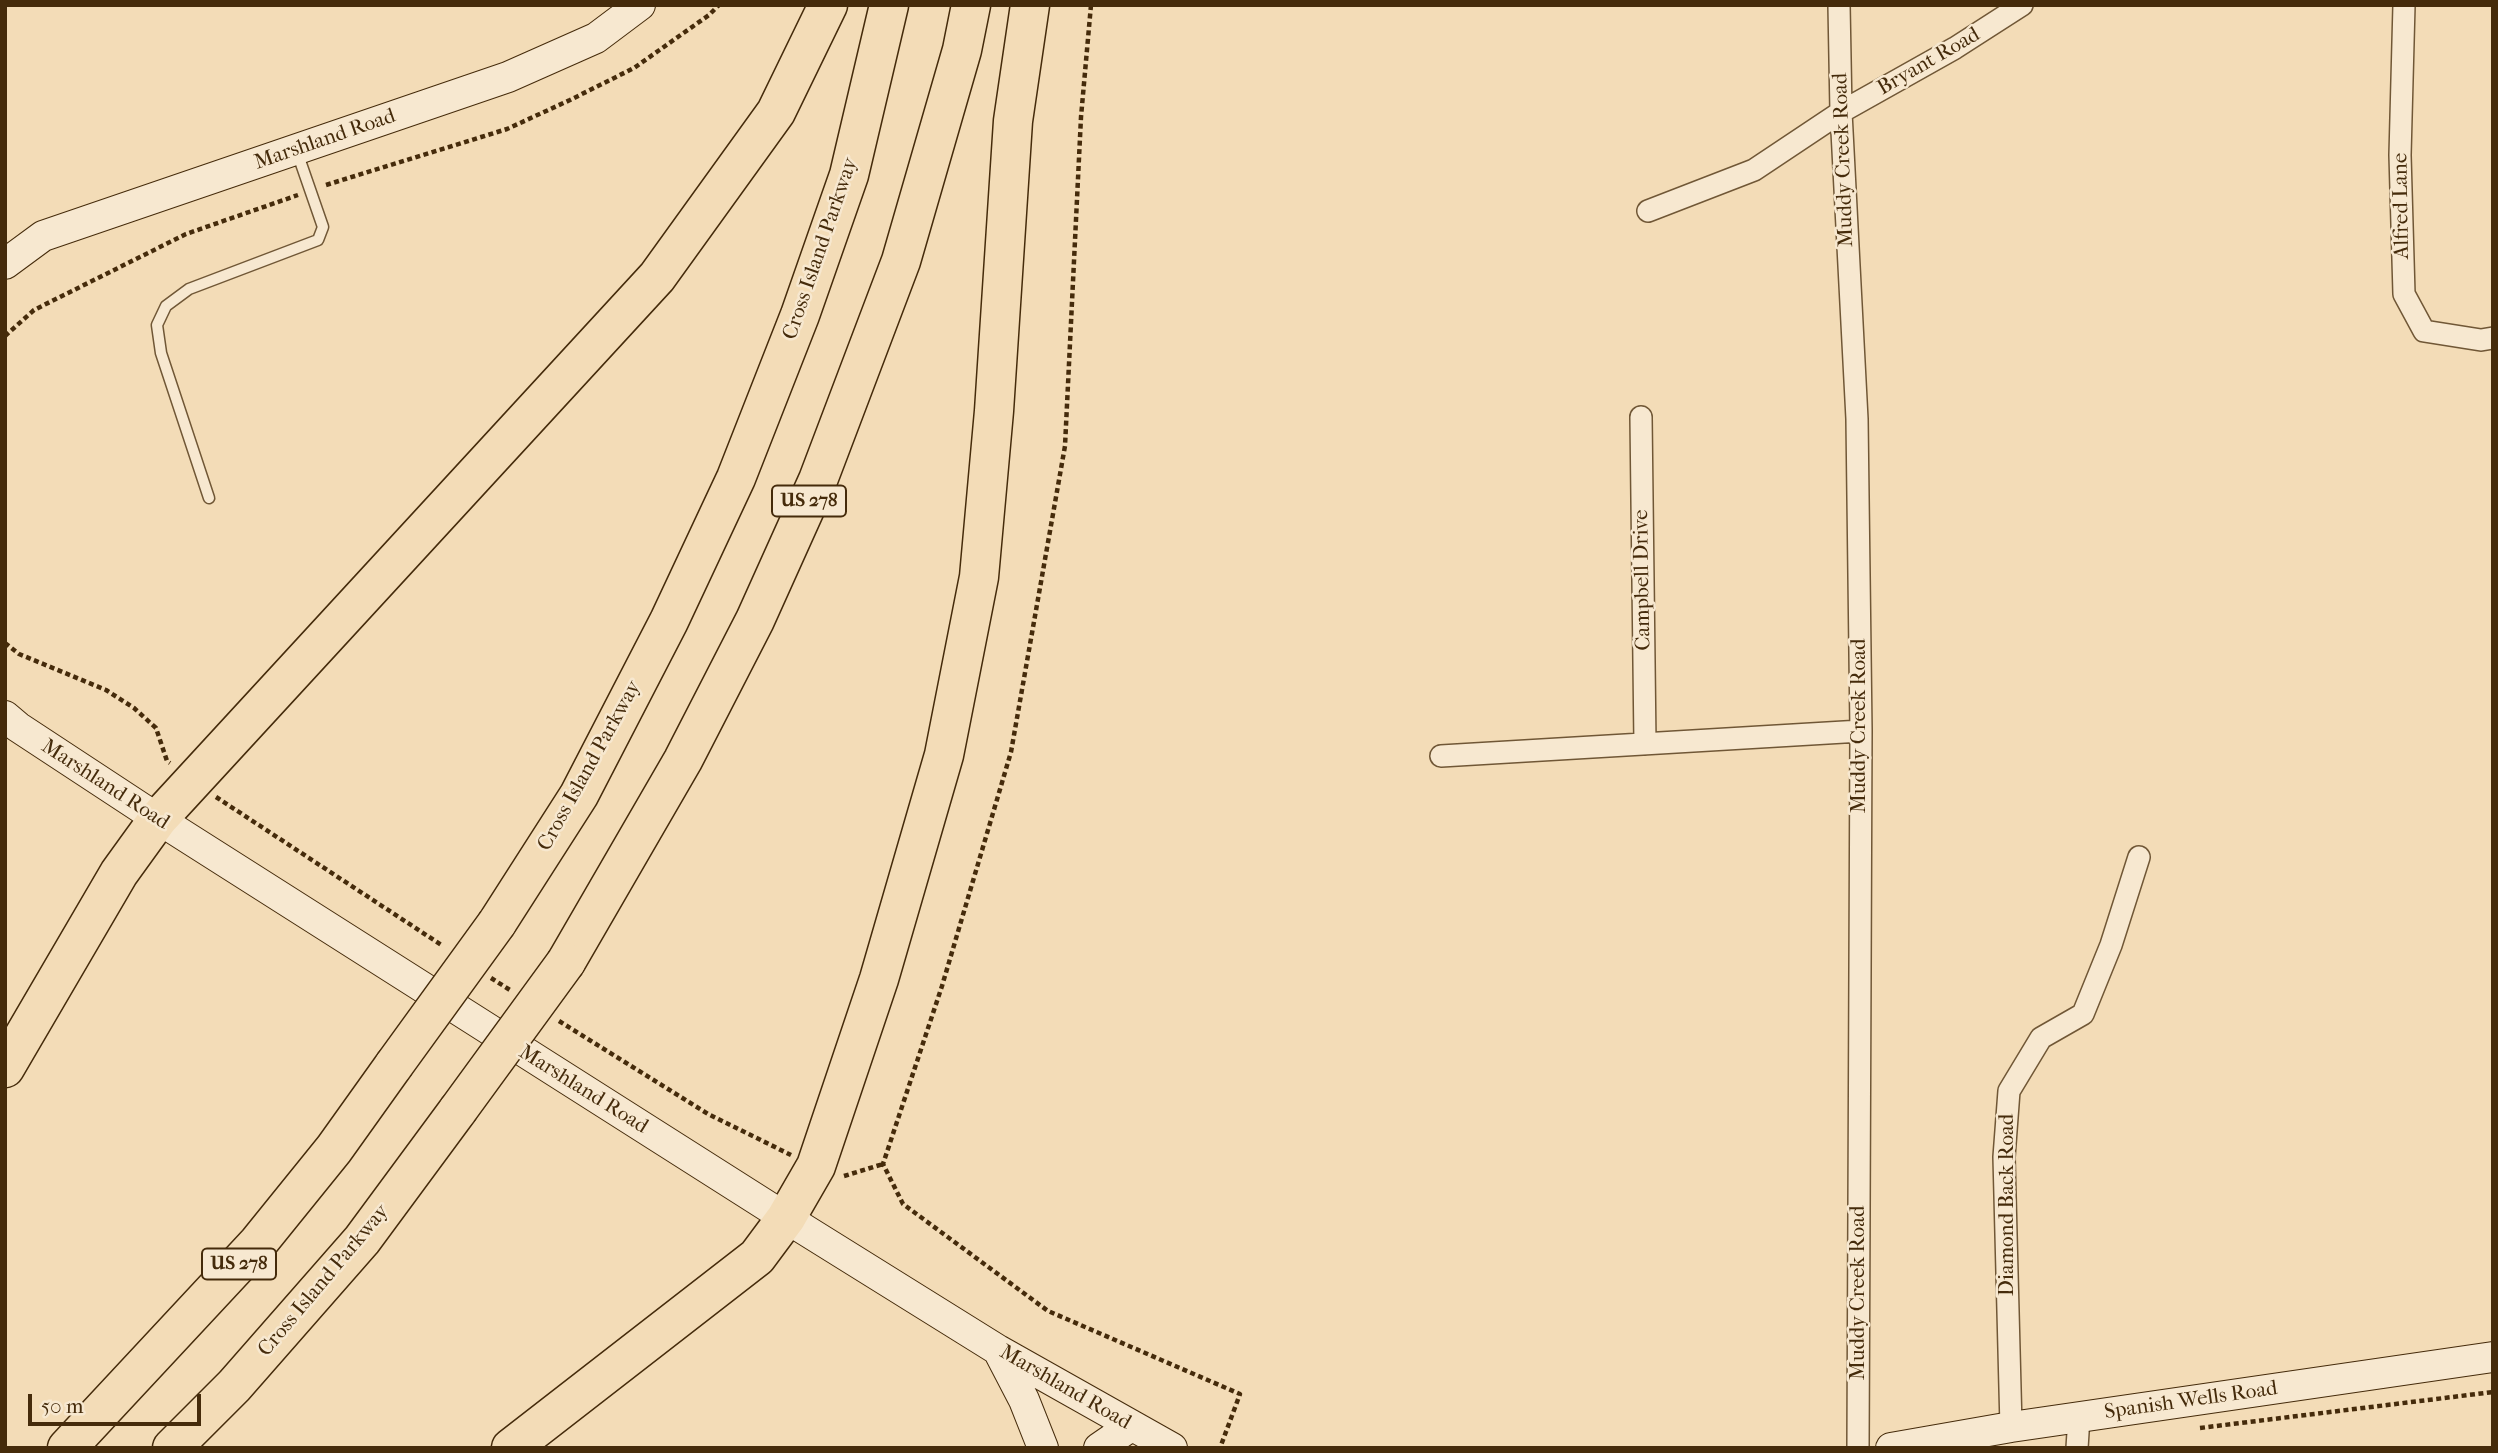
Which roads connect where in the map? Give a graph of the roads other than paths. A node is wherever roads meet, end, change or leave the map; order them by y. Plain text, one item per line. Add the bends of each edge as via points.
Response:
1 (640, 5) edge
2 (828, 5) edge
3 (889, 5) edge
4 (971, 5) edge
5 (1030, 5) edge
6 (1839, 5) edge
7 (2022, 5) edge
8 (2404, 5) edge
9 (1841, 113) junction
10 (296, 149) junction
11 (1648, 211) dead end
12 (5, 264) edge
13 (2493, 338) edge
14 (1641, 416) dead end
15 (209, 498) dead end
16 (5, 716) edge
17 (1861, 731) junction
18 (1645, 744) junction
19 (1441, 756) dead end
20 (158, 819) junction
21 (2138, 857) dead end
22 (5, 1068) edge
23 (786, 1218) junction
24 (998, 1350) junction
25 (2493, 1357) edge
26 (2079, 1418) junction
27 (1131, 1426) junction
28 (2011, 1427) junction
29 (67, 1448) edge
30 (172, 1448) edge
31 (511, 1448) edge
32 (1043, 1448) edge
33 (1099, 1448) edge
34 (1172, 1448) edge
35 (1858, 1448) edge
36 (1891, 1448) edge
37 (2077, 1448) edge

1 - 10 street, Marshland Road via 596,38 508,77
2 - 20 highway via 776,112 657,277
3 - 29 highway, Cross Island Parkway / US 278, bridge via 849,175 800,315 736,478 579,796 497,923 334,1149 258,1243
4 - 30 highway, Cross Island Parkway / US 278, bridge via 901,261 818,480 755,620 683,760 566,962 362,1240 234,1387
5 - 23 highway via 1013,121 979,577 944,755 879,979 816,1166
6 - 9 street, Muddy Creek Road
7 - 9 street, Bryant Road
8 - 13 street, Alfred Lane via 2403,294 2424,331
9 - 11 street, Bryant Road via 1754,170
9 - 17 street, Muddy Creek Road via 1857,419
10 - 12 street, Marshland Road via 43,236
10 - 15 lane via 323,227 318,240 189,289 166,306 157,325 161,353
14 - 18 street, Campbell Drive
16 - 20 street, Marshland Road
17 - 18 street
17 - 35 street, Muddy Creek Road
18 - 19 street
20 - 22 highway via 119,873
20 - 23 street, Marshland Road
21 - 28 street, Diamond Back Road via 2111,945 2082,1014 2041,1038 2009,1091 2004,1157
23 - 24 street, Marshland Road
23 - 31 highway via 757,1257
24 - 27 street, Marshland Road
24 - 32 street
25 - 26 street, Spanish Wells Road
26 - 28 street, Spanish Wells Road
26 - 37 street
27 - 33 street
27 - 34 street, Marshland Road
28 - 36 street, Spanish Wells Road

